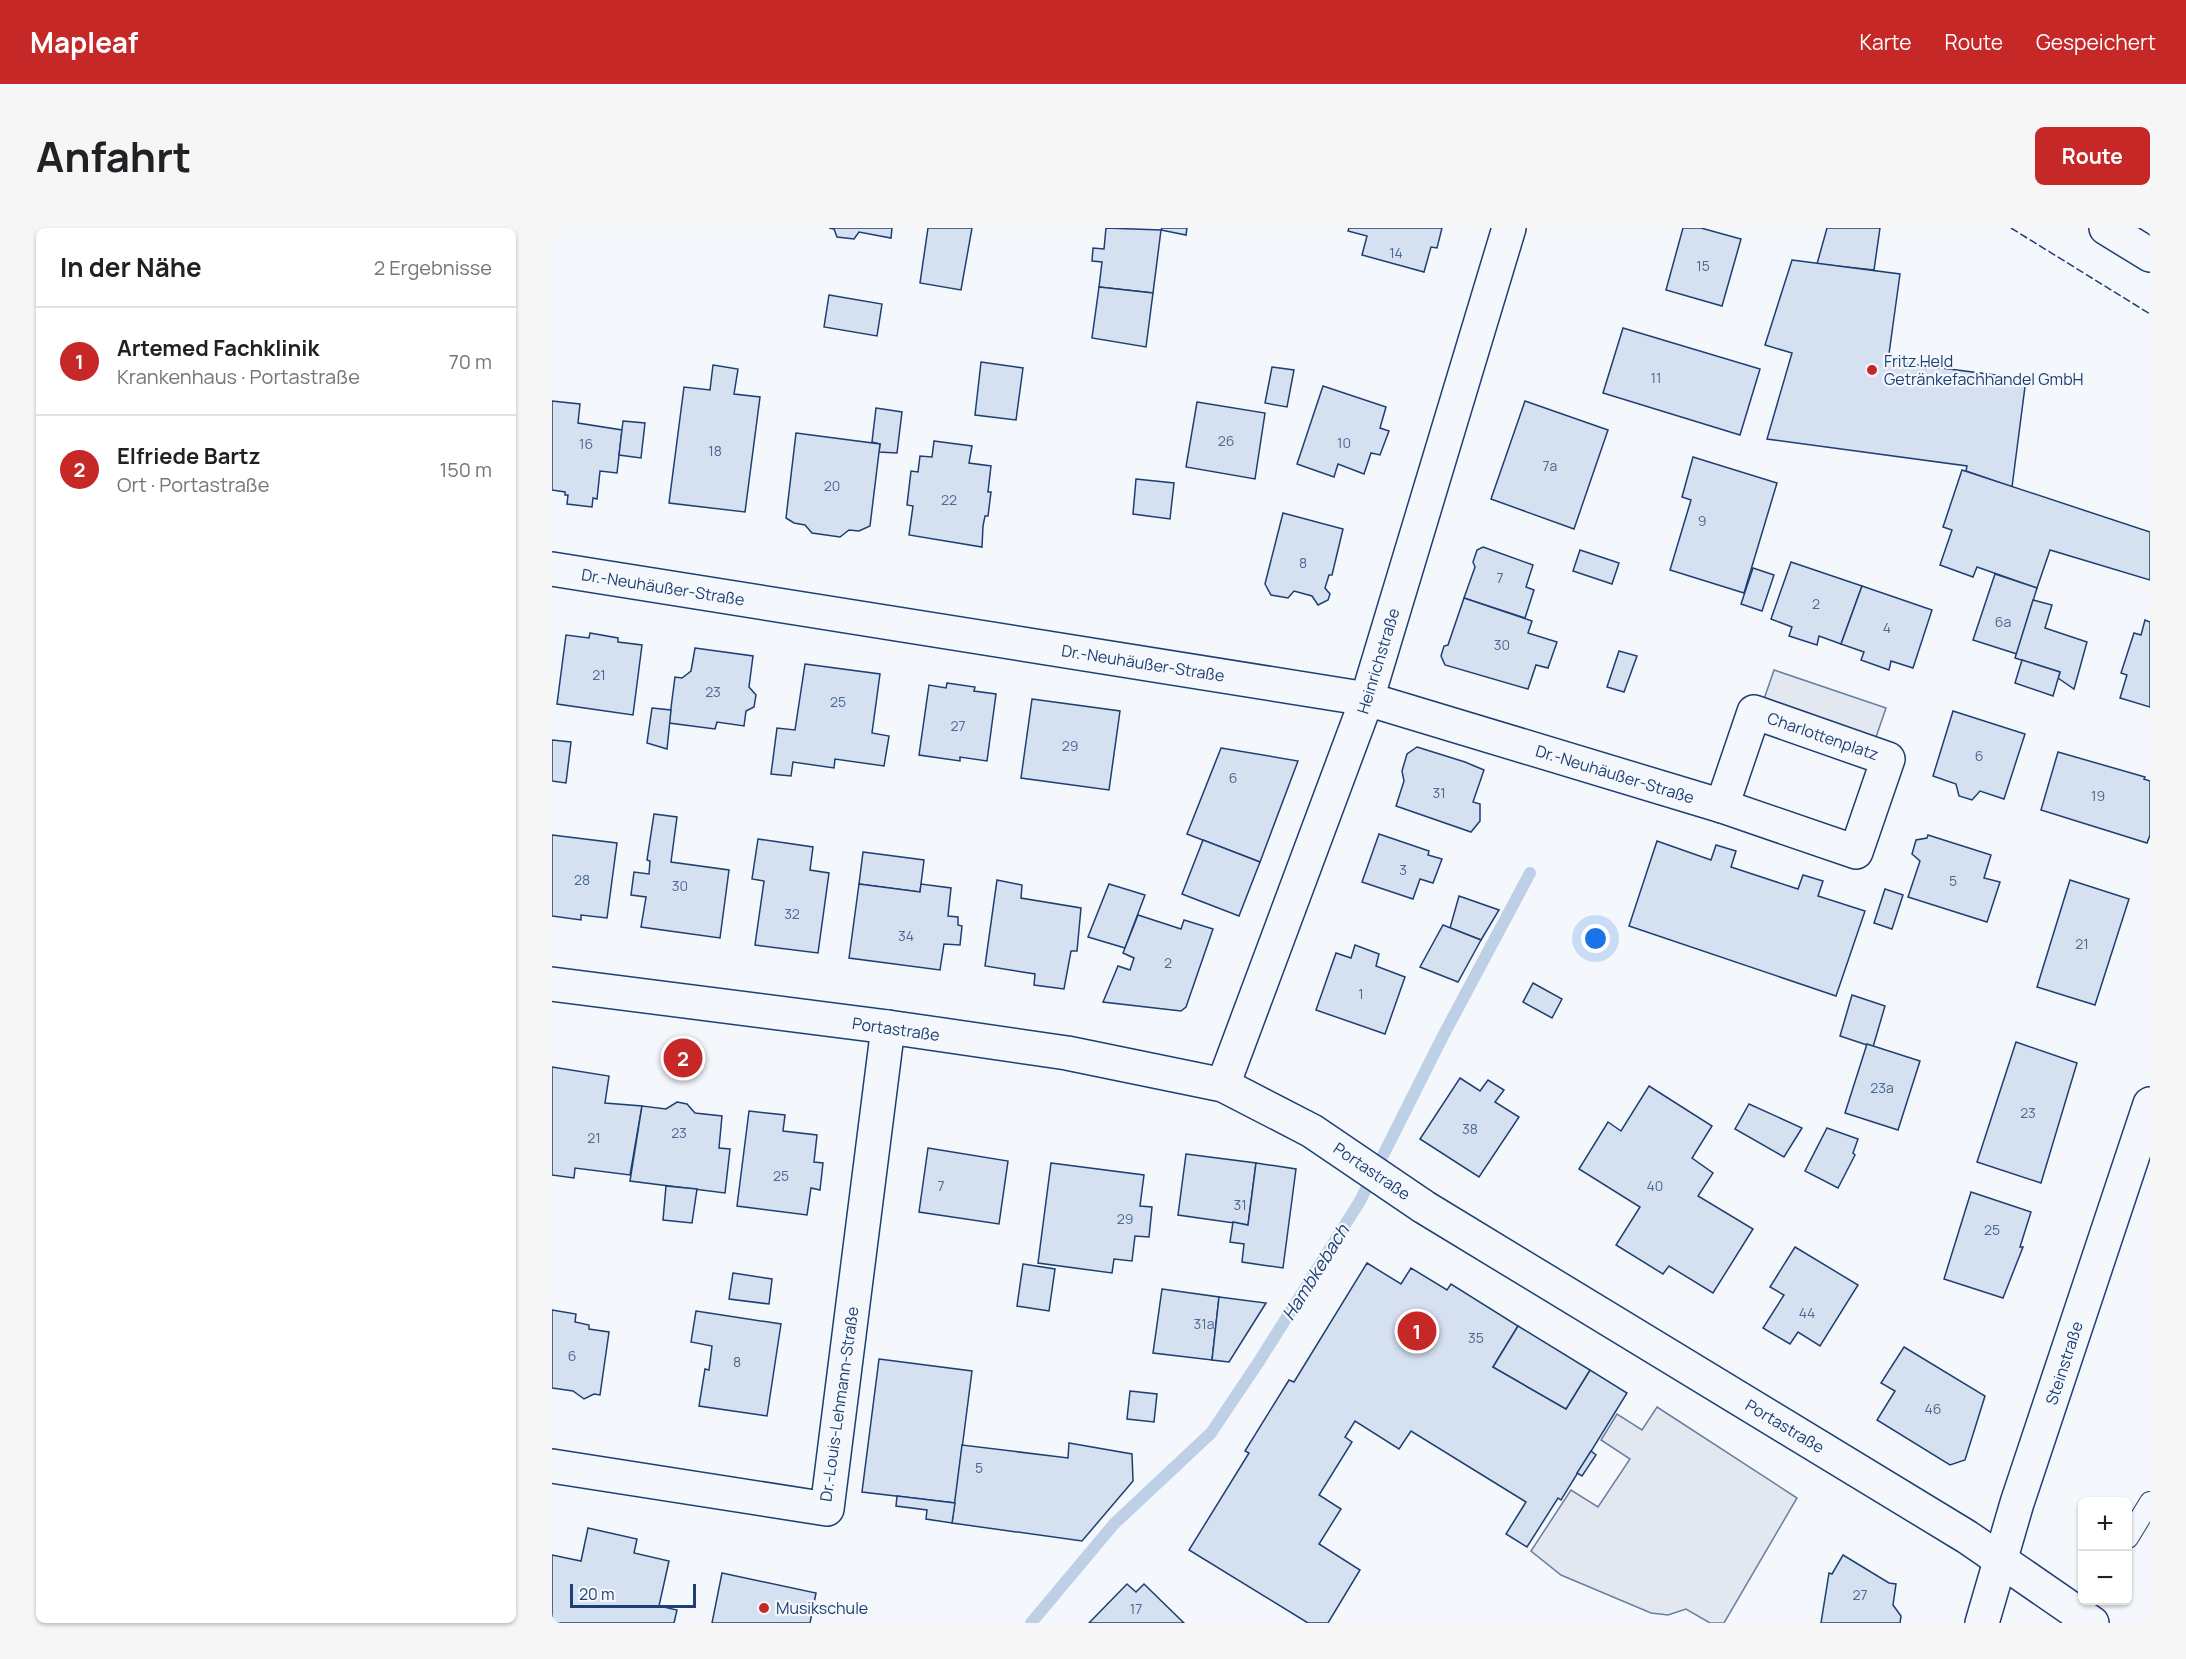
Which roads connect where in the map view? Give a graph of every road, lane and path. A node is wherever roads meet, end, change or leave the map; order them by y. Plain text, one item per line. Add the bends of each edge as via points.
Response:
1 (1509, 228) edge
2 (2106, 228) edge
3 (2150, 255) edge
4 (552, 569) edge
5 (1367, 699) junction
6 (1722, 806) junction
7 (552, 984) edge
8 (888, 1027) junction
9 (1223, 1085) junction
10 (2150, 1104) edge
11 (552, 1466) edge
12 (2150, 1502) edge
13 (2132, 1530) edge
14 (1999, 1560) junction
15 (2086, 1613) edge
16 (1982, 1623) edge

1 - 5 street, Heinrichstraße
2 - 3 street
4 - 5 street, Dr.-Neuhäußer-Straße
5 - 6 street, Dr.-Neuhäußer-Straße
5 - 9 street, Heinrichstraße
6 - 6 street, Charlottenplatz via 1856,852 1888,759 1754,712
7 - 8 street, Portastraße
8 - 9 street, Portastraße via 1067,1053
8 - 11 street, Dr.-Louis-Lehmann-Straße via 827,1509
9 - 14 street, Portastraße via 1312,1131 1424,1207 1956,1530
10 - 14 street, Steinstraße
12 - 13 lane
14 - 15 street, Portastraße
14 - 16 street, Steinstraße

